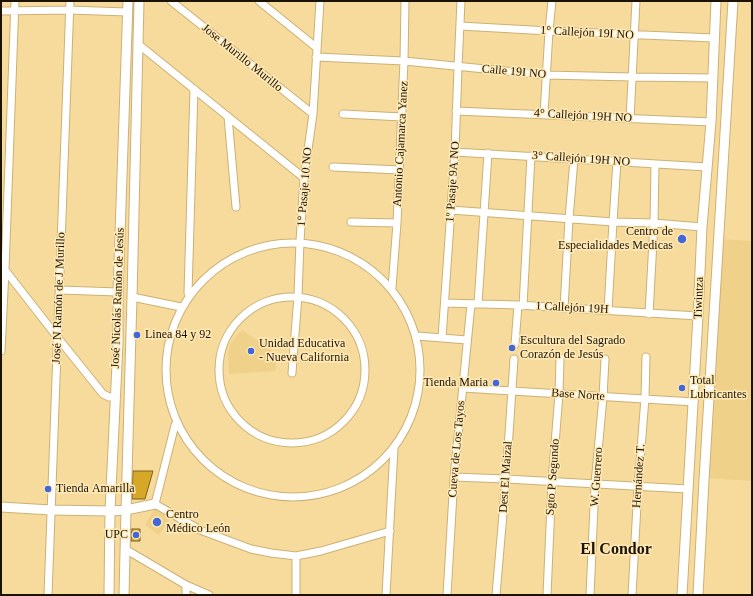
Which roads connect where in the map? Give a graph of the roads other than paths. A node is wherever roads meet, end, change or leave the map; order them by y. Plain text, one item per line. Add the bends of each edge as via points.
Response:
1 (14, 1) edge
2 (70, 1) edge
3 (128, 1) edge
4 (139, 1) edge
5 (171, 1) edge
6 (259, 1) edge
7 (320, 1) edge
8 (405, 1) edge
9 (461, 1) edge
10 (552, 1) edge
11 (636, 1) edge
12 (716, 1) edge
13 (733, 1) edge
14 (69, 10) junction
15 (1, 11) edge
16 (14, 12) junction
17 (127, 12) junction
18 (460, 26) junction
19 (549, 32) junction
20 (634, 35) junction
21 (714, 38) junction
22 (138, 44) junction
23 (317, 48) junction
24 (316, 57) junction
25 (404, 61) junction
26 (458, 67) junction
27 (546, 75) junction
28 (632, 78) junction
29 (713, 78) junction
30 (194, 89) junction
31 (456, 111) junction
32 (313, 114) junction
33 (343, 114) dead end
34 (544, 114) junction
35 (228, 117) junction
36 (402, 117) junction
37 (630, 119) junction
38 (711, 122) junction
39 (709, 143) junction
40 (724, 144) junction
41 (455, 152) junction
42 (488, 153) junction
43 (531, 156) junction
44 (574, 159) junction
45 (617, 162) junction
46 (655, 164) junction
47 (333, 167) dead end
48 (707, 167) junction
49 (400, 170) junction
50 (304, 178) junction
51 (236, 207) dead end
52 (451, 210) junction
53 (484, 212) junction
54 (528, 216) junction
55 (569, 219) junction
56 (351, 222) dead end
57 (612, 222) junction
58 (654, 223) junction
59 (397, 224) junction
60 (702, 227) junction
61 (300, 241) junction
62 (3, 268) edge
63 (392, 288) junction
64 (60, 290) junction
65 (118, 292) junction
66 (188, 294) junction
67 (298, 296) junction
68 (132, 297) junction
69 (445, 302) junction
70 (474, 304) junction
71 (520, 305) junction
72 (181, 307) junction
73 (564, 308) junction
74 (608, 310) junction
75 (649, 314) junction
76 (698, 316) junction
77 (417, 336) junction
78 (58, 338) junction
79 (442, 338) junction
80 (468, 340) junction
81 (515, 344) dead end
82 (1, 351) edge
83 (646, 357) dead end
84 (560, 358) dead end
85 (514, 359) dead end
86 (605, 359) dead end
87 (292, 373) dead end
88 (463, 388) junction
89 (512, 391) junction
90 (559, 394) junction
91 (603, 397) junction
92 (115, 398) junction
93 (645, 398) junction
94 (694, 402) junction
95 (175, 425) junction
96 (394, 448) junction
97 (454, 477) junction
98 (506, 479) junction
99 (552, 482) junction
100 (595, 484) junction
101 (638, 487) junction
102 (688, 489) junction
103 (155, 504) junction
104 (1, 507) edge
105 (51, 510) junction
106 (126, 510) junction
107 (110, 511) junction
108 (390, 531) junction
109 (125, 549) junction
110 (296, 556) junction
111 (684, 573) junction
112 (699, 574) junction
113 (186, 585) junction
114 (48, 595) edge
115 (109, 595) edge
116 (124, 595) edge
117 (186, 595) edge
118 (209, 595) edge
119 (296, 595) edge
120 (386, 595) edge
121 (447, 595) edge
122 (497, 595) edge
123 (547, 595) edge
124 (590, 595) edge
125 (632, 595) edge
126 (682, 595) edge
127 (698, 595) edge

1 - 16 street
2 - 14 street, José N Ramón de J Murillo
3 - 17 street, José Nicolás Ramón de Jesús
4 - 22 street, José Nicolás Ramón de Jesús
5 - 32 street, Jose Murillo Murillo
6 - 23 street
7 - 23 street, 1° Pasaje 10 NO
8 - 25 street, Antonio Cajamarca Yanez
9 - 18 street, 1º Pasaje 9A NO
10 - 19 street
11 - 20 street
12 - 21 street, Tiwintza
13 - 40 street, Tiwintza
14 - 16 street
14 - 17 street
14 - 64 street, José N Ramón de J Murillo
15 - 16 street
16 - 62 street
17 - 65 street, José Nicolás Ramón de Jesús
18 - 19 street, 1° Callejón 19I NO
18 - 26 street, 1º Pasaje 9A NO
19 - 20 street, 1° Callejón 19I NO
19 - 27 street
20 - 21 street, 1° Callejón 19I NO
20 - 28 street
21 - 29 street, Tiwintza
22 - 30 street
22 - 68 street, José Nicolás Ramón de Jesús
23 - 24 street, 1° Pasaje 10 NO
24 - 25 street, Calle 19I NO
24 - 32 street, 1° Pasaje 10 NO
25 - 26 street, Calle 19I NO
25 - 36 street, Antonio Cajamarca Yanez
26 - 27 street, Calle 19I NO
26 - 31 street, 1º Pasaje 9A NO
27 - 28 street, Calle 19I NO
27 - 34 street
28 - 29 street, Calle 19I NO
28 - 37 street
29 - 38 street, Tiwintza
30 - 35 street
30 - 66 street
31 - 34 street, 4° Callejón 19H NO
31 - 41 street, 1º Pasaje 9A NO
32 - 50 street, 1° Pasaje 10 NO
33 - 36 street
34 - 37 street, 4° Callejón 19H NO
35 - 50 street
35 - 51 street
36 - 49 street, Antonio Cajamarca Yanez
37 - 38 street, 4° Callejón 19H NO
38 - 39 street, Tiwintza
39 - 40 street
39 - 48 street, Tiwintza
40 - 112 street, Tiwintza
41 - 42 street, 3° Callejón 19H NO
41 - 52 street, 1º Pasaje 9A NO
42 - 43 street, 3° Callejón 19H NO
42 - 53 street, Cueva de Los Tayos
43 - 44 street, 3° Callejón 19H NO
43 - 54 street
44 - 45 street, 3° Callejón 19H NO
44 - 55 street
45 - 46 street, 3° Callejón 19H NO
45 - 57 street
46 - 48 street, 3° Callejón 19H NO
46 - 58 street
47 - 49 street
48 - 60 street, Tiwintza
49 - 59 street, Antonio Cajamarca Yanez
50 - 61 street, 1° Pasaje 10 NO
52 - 53 street
52 - 69 street, 1º Pasaje 9A NO
53 - 54 street
53 - 70 street, Cueva de Los Tayos
54 - 55 street
54 - 71 street
55 - 57 street
55 - 73 street
56 - 59 street
57 - 58 street
57 - 74 street
58 - 60 street
58 - 75 street
59 - 63 street, Antonio Cajamarca Yanez
60 - 76 street, Tiwintza
61 - 63 street via 341,251 366,264
61 - 66 street via 257,245 224,260
61 - 67 street, 1° Pasaje 10 NO
62 - 78 street
62 - 82 street
63 - 77 street via 407,311
64 - 65 street
64 - 78 street, José N Ramón de J Murillo
65 - 92 street, José Nicolás Ramón de Jesús
66 - 72 street
67 - 67 street via 274,298 252,308 234,325 222,346 218,370 223,394 234,415 252,431 274,441 298,443 322,437 342,423 357,404 365,381 365,357 357,334 342,316 322,302
67 - 87 street, 1° Pasaje 10 NO
68 - 72 street
68 - 106 street, José Nicolás Ramón de Jesús
69 - 70 street, 1 Callejón 19H
69 - 79 street, 1º Pasaje 9A NO
70 - 71 street, 1 Callejón 19H
70 - 80 street, Cueva de Los Tayos
71 - 73 street, 1 Callejón 19H
71 - 81 street
72 - 95 street via 168,372 169,401
73 - 74 street, 1 Callejón 19H
74 - 75 street, 1 Callejón 19H
75 - 76 street, 1 Callejón 19H
76 - 94 street, Tiwintza
77 - 79 street
77 - 96 street via 421,365 418,395 409,422
78 - 92 street via 103,394
78 - 105 street, José N Ramón de J Murillo
79 - 80 street
80 - 88 street, Cueva de Los Tayos
83 - 93 street, Hernández T.
84 - 90 street, Sgto P Segundo
85 - 89 street, Dest El Maizal
86 - 91 street, W. Guerrero
88 - 89 street, Base Norte
88 - 97 street, Cueva de Los Tayos
89 - 90 street, Base Norte
89 - 98 street, Dest El Maizal
90 - 91 street, Base Norte
90 - 99 street, Sgto P Segundo
91 - 93 street, Base Norte
91 - 100 street, W. Guerrero
92 - 107 street, José Nicolás Ramón de Jesús
93 - 94 street, Base Norte
93 - 101 street, Hernández T.
94 - 102 street, Tiwintza
95 - 96 street via 196,456 225,480 260,494 297,498 334,491 367,474
95 - 103 street
96 - 108 street
97 - 98 street
97 - 121 street, Cueva de Los Tayos
98 - 99 street
98 - 122 street, Dest El Maizal
99 - 100 street
99 - 123 street, Sgto P Segundo
100 - 101 street
100 - 124 street, W. Guerrero
101 - 102 street
101 - 125 street, Hernández T.
102 - 111 street, Tiwintza
103 - 106 street
103 - 110 street via 200,530 251,549
104 - 105 street
105 - 107 street
105 - 114 street, José N Ramón de J Murillo
106 - 107 street
106 - 109 street, José Nicolás Ramón de Jesús
107 - 115 street, José Nicolás Ramón de Jesús
108 - 110 street
108 - 120 street
109 - 113 street
109 - 116 street, José Nicolás Ramón de Jesús
110 - 119 street
111 - 112 street
111 - 126 street, Tiwintza
112 - 127 street, Tiwintza
113 - 117 street
113 - 118 street

